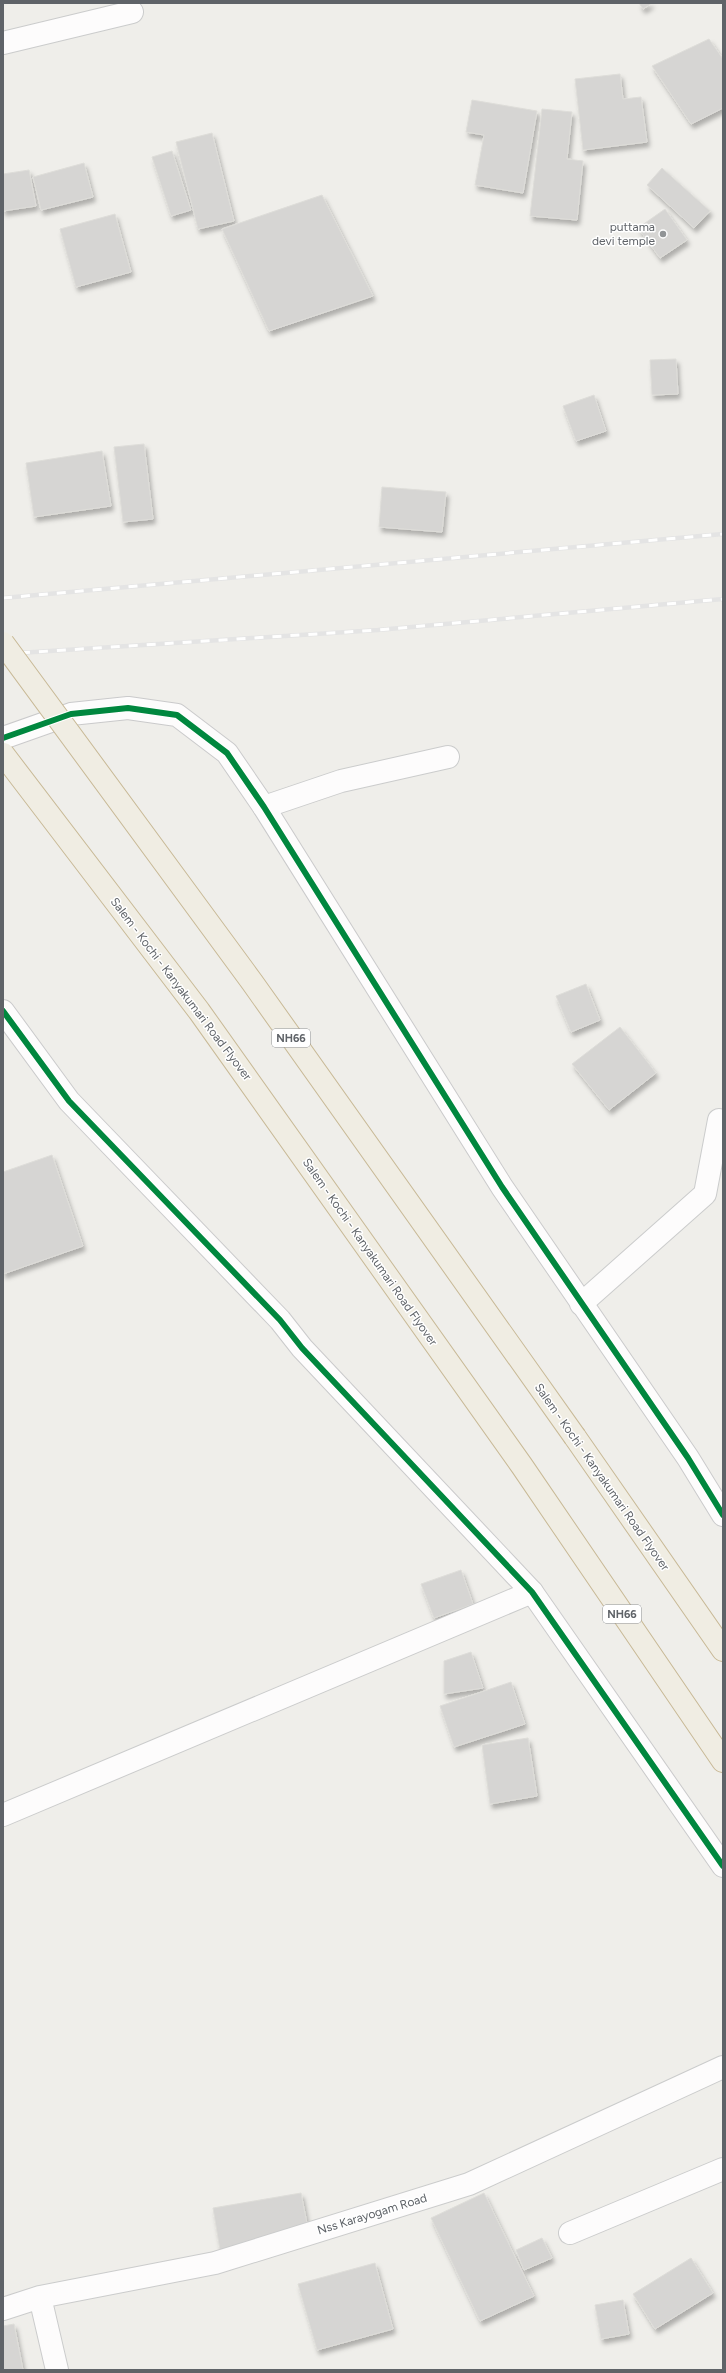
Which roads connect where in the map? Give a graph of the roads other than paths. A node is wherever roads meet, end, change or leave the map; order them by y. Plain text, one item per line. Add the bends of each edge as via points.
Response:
1 (132, 12) dead end
2 (3, 43) edge
3 (3, 643) edge
4 (3, 738) edge
5 (3, 754) edge
6 (448, 757) dead end
7 (264, 807) junction
8 (3, 1012) edge
9 (719, 1120) dead end
10 (581, 1304) junction
11 (723, 1515) edge
12 (532, 1592) junction
13 (723, 1650) edge
14 (723, 1761) edge
15 (3, 1815) edge
16 (723, 1866) edge
17 (723, 2067) edge
18 (723, 2169) edge
19 (570, 2233) dead end
20 (40, 2297) junction
21 (3, 2309) edge
22 (57, 2370) edge

1 - 2 street
3 - 13 highway, Salem - Kochi - Kanyakumari Road Flyover / NH66, bridge via 252,982
4 - 7 street via 71,714 128,708 178,715 227,753
5 - 14 highway, Salem - Kochi - Kanyakumari Road Flyover / NH66 via 199,1011 522,1466
6 - 7 street via 341,781
7 - 10 street via 502,1188
8 - 12 street via 69,1101 280,1320 302,1348
9 - 10 street via 705,1194
10 - 11 street via 688,1458
12 - 15 street
12 - 16 street
17 - 20 street, Nss Karayogam Road via 469,2184 215,2263
18 - 19 street
20 - 21 street, Nss Karayogam Road
20 - 22 street

